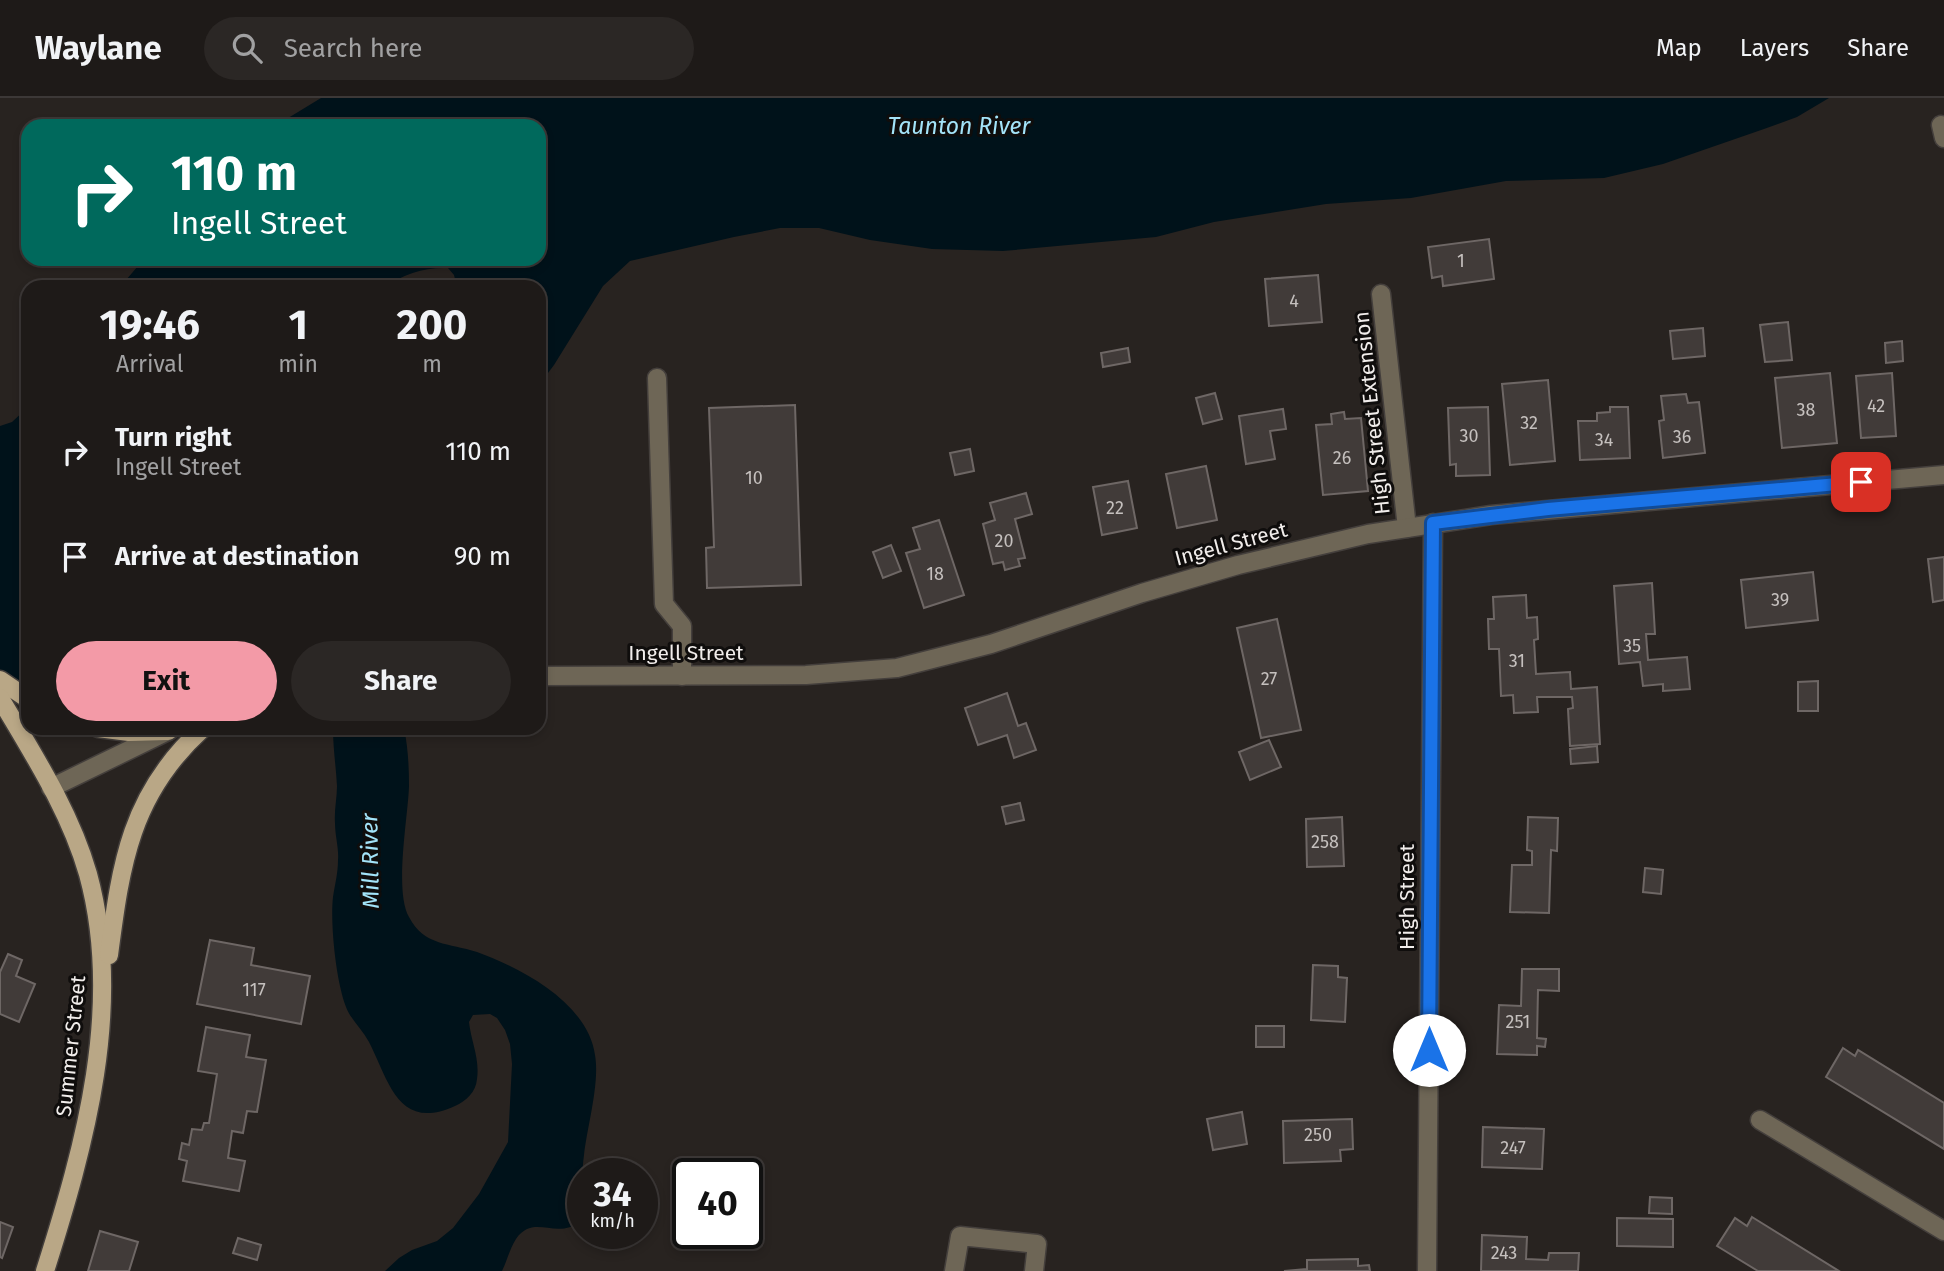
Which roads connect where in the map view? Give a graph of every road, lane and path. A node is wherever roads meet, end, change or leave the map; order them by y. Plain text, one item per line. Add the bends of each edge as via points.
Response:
1 (1381, 294) dead end
2 (657, 378) dead end
3 (1944, 475) edge
4 (1433, 523) junction
5 (1407, 527) junction
6 (546, 676) edge
7 (682, 676) junction
8 (0, 680) edge
9 (21, 694) edge
10 (0, 698) edge
11 (21, 734) edge
12 (22, 735) edge
13 (159, 735) edge
14 (197, 735) edge
15 (51, 788) junction
16 (101, 1021) junction
17 (1760, 1120) dead end
18 (1944, 1231) edge
19 (45, 1271) edge
20 (954, 1271) edge
21 (1034, 1271) edge
22 (1427, 1271) edge

1 - 5 street, High Street Extension
2 - 7 street via 664,604 682,626
3 - 4 street, Ingell Street
4 - 5 street, Ingell Street
4 - 22 street, High Street
5 - 7 street, Ingell Street via 1238,565 980,647 897,668
6 - 7 street, Ingell Street
8 - 9 main road
10 - 11 main road, Summer Street
12 - 15 main road, Summer Street
13 - 15 street
14 - 16 main road via 155,785 130,835 117,895
15 - 16 main road, Summer Street via 81,854 97,915
16 - 19 main road, Summer Street via 87,1120
17 - 18 street
20 - 21 street via 960,1236 1037,1244

